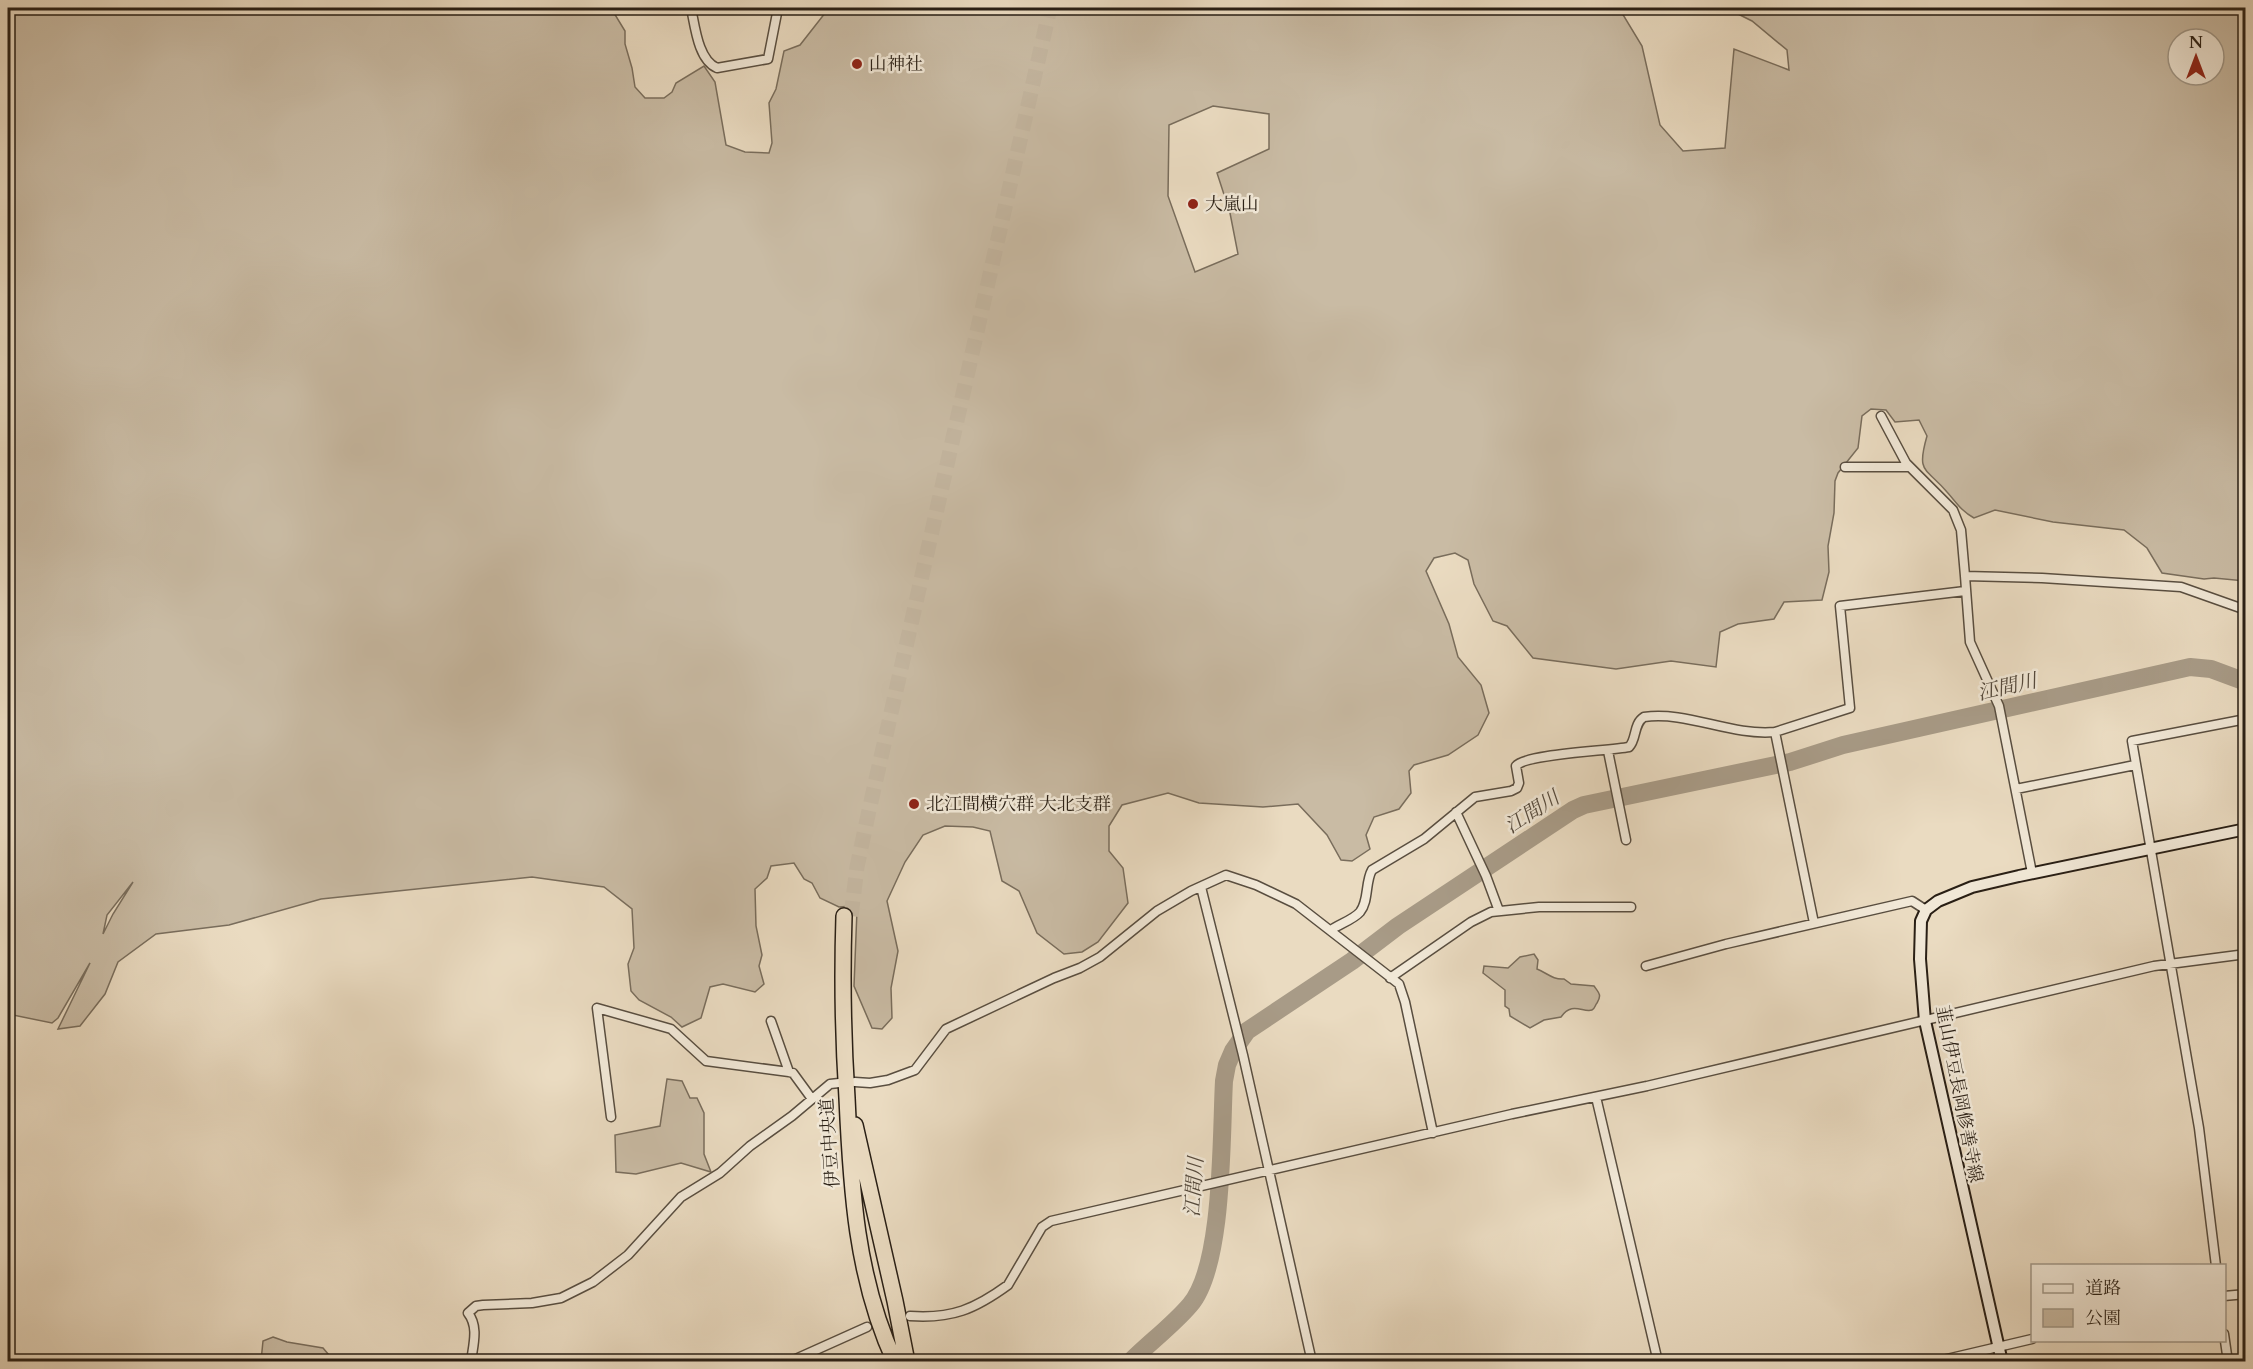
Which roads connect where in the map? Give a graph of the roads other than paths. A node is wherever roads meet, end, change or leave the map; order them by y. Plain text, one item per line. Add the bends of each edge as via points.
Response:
1 (691, 8) edge
2 (778, 8) edge
3 (1881, 416) dead end
4 (1845, 467) dead end
5 (1909, 467) junction
6 (1965, 576) junction
7 (1965, 591) junction
8 (2246, 610) edge
9 (2246, 719) edge
10 (1774, 732) junction
11 (1608, 751) junction
12 (2135, 765) junction
13 (2016, 789) junction
14 (1456, 812) junction
15 (2246, 829) edge
16 (1626, 840) dead end
17 (2150, 850) junction
18 (2032, 873) junction
19 (1201, 886) junction
20 (1630, 907) dead end
21 (1926, 910) junction
22 (1499, 911) junction
23 (1814, 923) junction
24 (1331, 930) junction
25 (2246, 954) edge
26 (2170, 963) junction
27 (1646, 966) dead end
28 (1390, 978) junction
29 (771, 1021) dead end
30 (1924, 1021) junction
31 (789, 1072) junction
32 (855, 1082) dead end
33 (839, 1083) dead end
34 (1596, 1096) junction
35 (812, 1099) junction
36 (611, 1117) dead end
37 (1433, 1133) junction
38 (1268, 1171) junction
39 (2216, 1264) edge
40 (2246, 1294) edge
41 (2226, 1296) edge
42 (910, 1316) dead end
43 (867, 1327) dead end
44 (901, 1335) junction
45 (2031, 1339) edge
46 (2225, 1342) edge
47 (1998, 1347) junction
48 (891, 1357) edge
49 (471, 1362) edge
50 (789, 1362) edge
51 (907, 1362) edge
52 (913, 1362) edge
53 (1312, 1362) edge
54 (1658, 1362) edge
55 (1934, 1362) edge
56 (2002, 1362) edge
57 (2228, 1362) edge

1 - 2 street via 702,51 717,69 768,59
3 - 5 street
4 - 5 street
5 - 6 street via 1953,510 1960,530
6 - 7 street
6 - 8 street via 2181,587
7 - 10 street via 1840,606 1850,708
7 - 13 street via 1972,647 1999,706
9 - 12 street via 2132,741
10 - 11 street via 1749,732 1649,716 1640,718 1631,745
10 - 23 street
11 - 14 street via 1522,761 1516,766 1518,788 1475,797
11 - 16 street
12 - 13 street
12 - 17 street
13 - 18 street
14 - 22 street
14 - 24 street via 1424,839 1372,870 1359,913
15 - 17 main road
17 - 18 main road
17 - 26 street
18 - 21 main road via 1972,888
19 - 24 street via 1219,877 1233,876 1296,904
19 - 32 street via 1157,911 1091,962 946,1029 915,1070 888,1080
19 - 38 street
20 - 22 street
21 - 23 street via 1912,901
21 - 30 main road, 韮山伊豆長岡修善寺線 via 1919,936
22 - 28 street via 1471,922
23 - 27 street
24 - 28 street
25 - 26 street
26 - 30 street
26 - 39 street via 2200,1135
28 - 37 street via 1399,984 1405,1002
29 - 31 street
30 - 34 street
30 - 47 main road, 韮山伊豆長岡修善寺線
31 - 35 street
31 - 36 street via 706,1061 671,1029 597,1008
33 - 35 street via 830,1084
34 - 37 street
34 - 54 street
35 - 49 street via 720,1173 681,1197 628,1255 593,1282 561,1298 476,1306 468,1313 475,1328
37 - 38 street
38 - 42 street via 1051,1221 1042,1227 1000,1292 947,1316
38 - 53 street
40 - 41 street
43 - 50 street
44 - 48 highway, 伊豆中央道 via 851,1096 848,916 843,1038 855,1221 873,1309
44 - 51 highway, 伊豆中央道
44 - 52 highway
45 - 47 street
46 - 57 street
47 - 55 street
47 - 56 main road, 韮山伊豆長岡修善寺線

